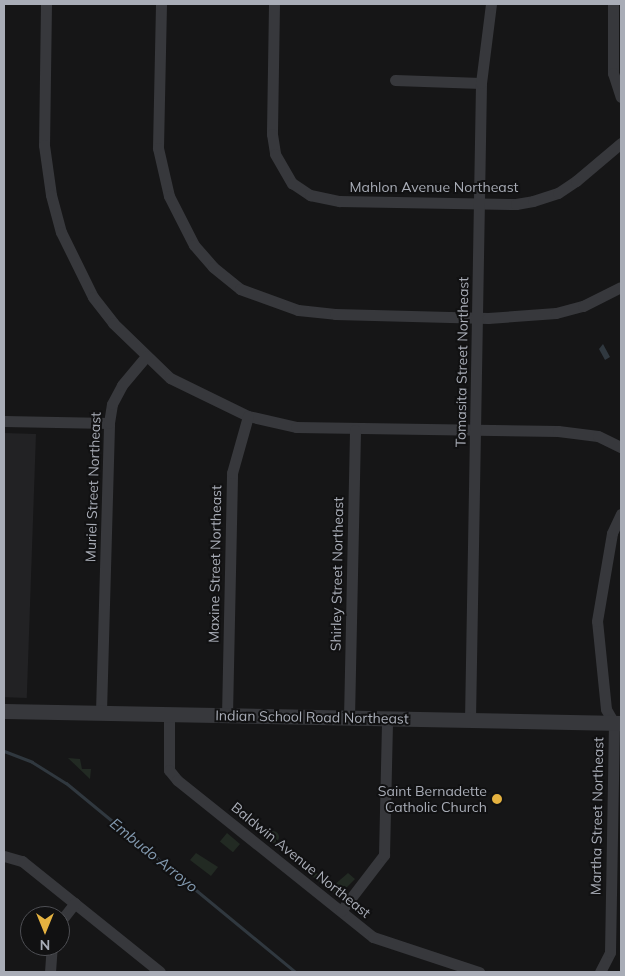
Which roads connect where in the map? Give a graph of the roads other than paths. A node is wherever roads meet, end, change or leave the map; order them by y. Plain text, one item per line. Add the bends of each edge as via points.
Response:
1 (46, 4) edge
2 (161, 4) edge
3 (274, 4) edge
4 (491, 4) edge
5 (613, 4) edge
6 (395, 80) dead end
7 (481, 83) junction
8 (621, 97) edge
9 (621, 142) edge
10 (480, 203) junction
11 (621, 287) edge
12 (477, 318) junction
13 (146, 356) junction
14 (248, 416) junction
15 (4, 421) edge
16 (109, 423) junction
17 (356, 430) junction
18 (477, 431) junction
19 (621, 447) edge
20 (621, 514) edge
21 (4, 711) edge
22 (101, 712) junction
23 (169, 715) junction
24 (227, 716) junction
25 (350, 718) junction
26 (387, 719) junction
27 (470, 720) junction
28 (617, 723) edge
29 (4, 856) edge
30 (74, 903) junction
31 (70, 908) edge
32 (341, 911) junction
33 (51, 956) edge
34 (50, 972) edge
35 (160, 972) edge
36 (479, 972) edge
37 (600, 972) edge

1 - 13 street via 44,145 51,195 61,232 92,298 112,324
2 - 12 street via 158,148 163,173 180,220 214,267 240,288 298,310
3 - 10 street, Mahlon Avenue Northeast via 274,154 292,183 310,195 339,201
4 - 7 street, Tomasita Street Northeast
5 - 8 street via 613,73
6 - 7 street
7 - 10 street, Tomasita Street Northeast
9 - 10 street, Mahlon Avenue Northeast via 558,193 516,204
10 - 12 street, Tomasita Street Northeast
11 - 12 street via 583,306 556,313 524,318
12 - 18 street, Tomasita Street Northeast
13 - 14 street via 170,378
13 - 16 street, Muriel Street Northeast via 122,385 112,404
14 - 17 street via 296,428
14 - 24 street, Maxine Street Northeast via 232,473
15 - 16 street
16 - 22 street, Muriel Street Northeast
17 - 18 street
17 - 25 street, Shirley Street Northeast
18 - 19 street via 558,431 598,436
18 - 27 street, Tomasita Street Northeast
20 - 28 street, Martha Street Northeast via 607,557 597,621 606,709
21 - 22 street, Indian School Road Northeast
22 - 23 street, Indian School Road Northeast
23 - 24 street, Indian School Road Northeast
23 - 32 street, Baldwin Avenue Northeast via 169,770 177,780
24 - 25 street, Indian School Road Northeast
25 - 26 street, Indian School Road Northeast
26 - 27 street, Indian School Road Northeast
26 - 32 street via 384,855
27 - 28 street, Indian School Road Northeast
28 - 37 street, Martha Street Northeast via 610,952
29 - 30 street via 22,861
30 - 31 street
30 - 35 street
32 - 36 street, Baldwin Avenue Northeast via 374,937
33 - 34 street

